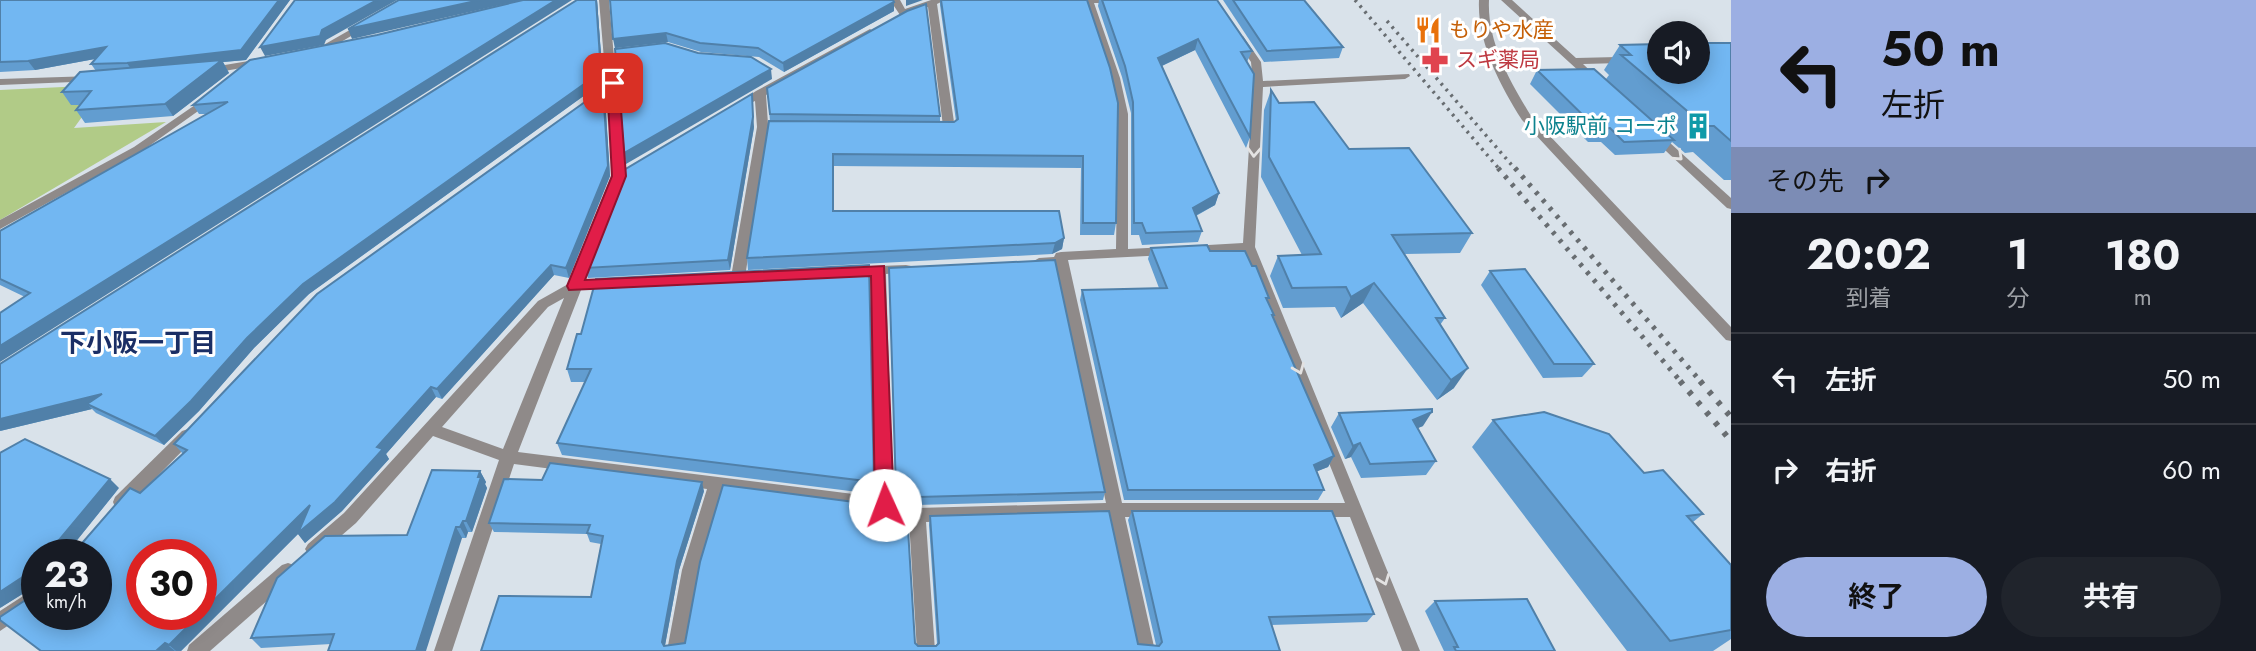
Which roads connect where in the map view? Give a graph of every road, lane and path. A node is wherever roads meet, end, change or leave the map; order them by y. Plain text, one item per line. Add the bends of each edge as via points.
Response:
1 (604, 0) edge
2 (895, 0) edge
3 (1106, 0) edge
4 (1484, 0) edge
5 (1506, 0) edge
6 (936, 2) edge
7 (904, 13) junction
8 (375, 19) edge
9 (892, 20) edge
10 (880, 26) edge
11 (1236, 31) edge
12 (358, 42) edge
13 (264, 47) edge
14 (318, 51) junction
15 (304, 54) edge
16 (278, 59) edge
17 (1647, 59) edge
18 (1573, 61) junction
19 (251, 64) junction
20 (195, 73) edge
21 (1405, 76) dead end
22 (104, 78) edge
23 (0, 82) edge
24 (613, 83) junction
25 (1258, 84) junction
26 (1601, 86) edge
27 (760, 93) junction
28 (580, 107) edge
29 (725, 114) edge
30 (1641, 123) edge
31 (763, 127) junction
32 (804, 128) edge
33 (923, 129) edge
34 (1731, 205) edge
35 (0, 225) edge
36 (1249, 247) junction
37 (1122, 253) junction
38 (1061, 261) junction
39 (1022, 263) edge
40 (918, 268) edge
41 (878, 270) junction
42 (840, 272) edge
43 (723, 278) edge
44 (629, 283) edge
45 (575, 286) junction
46 (1731, 336) edge
47 (197, 427) edge
48 (430, 429) junction
49 (508, 457) junction
50 (717, 484) junction
51 (885, 505) junction
52 (1117, 510) junction
53 (1356, 510) junction
54 (917, 515) junction
55 (108, 516) edge
56 (21, 607) edge
57 (0, 622) edge
58 (196, 651) edge
59 (443, 651) edge
60 (677, 651) edge
61 (926, 651) edge
62 (1146, 651) edge
63 (1411, 651) edge

1 - 24 street via 616,53
2 - 7 street
3 - 37 street via 1088,1 1123,114
4 - 46 street via 1490,43 1507,86 1527,118
5 - 18 street
6 - 7 street
6 - 33 street via 949,129
7 - 9 street
8 - 14 street
10 - 27 street via 779,76
11 - 25 street via 1256,62
12 - 14 street
13 - 19 street
14 - 15 street
16 - 19 street
17 - 18 street
18 - 26 street
19 - 20 street
19 - 35 street via 138,149
21 - 25 street
22 - 23 street
24 - 28 street
24 - 45 street via 625,172
25 -> 36 street
27 - 29 street
27 - 31 street
30 -> 34 street
31 - 32 street
31 - 43 street via 745,277
36 - 37 street
36 -> 53 street
37 - 38 street via 1061,256
38 - 39 street
38 - 52 street
40 - 41 street
41 - 42 street
41 - 51 street
44 - 45 street
45 - 48 street via 543,304
45 - 49 street
47 - 55 street
48 - 49 street
48 - 58 street via 350,518
49 - 50 street
49 - 59 street
50 - 51 street
50 - 60 street via 691,570
51 - 54 street
52 - 53 street
52 - 54 street
52 - 62 street
53 -> 63 street
54 - 61 street
56 - 57 street

